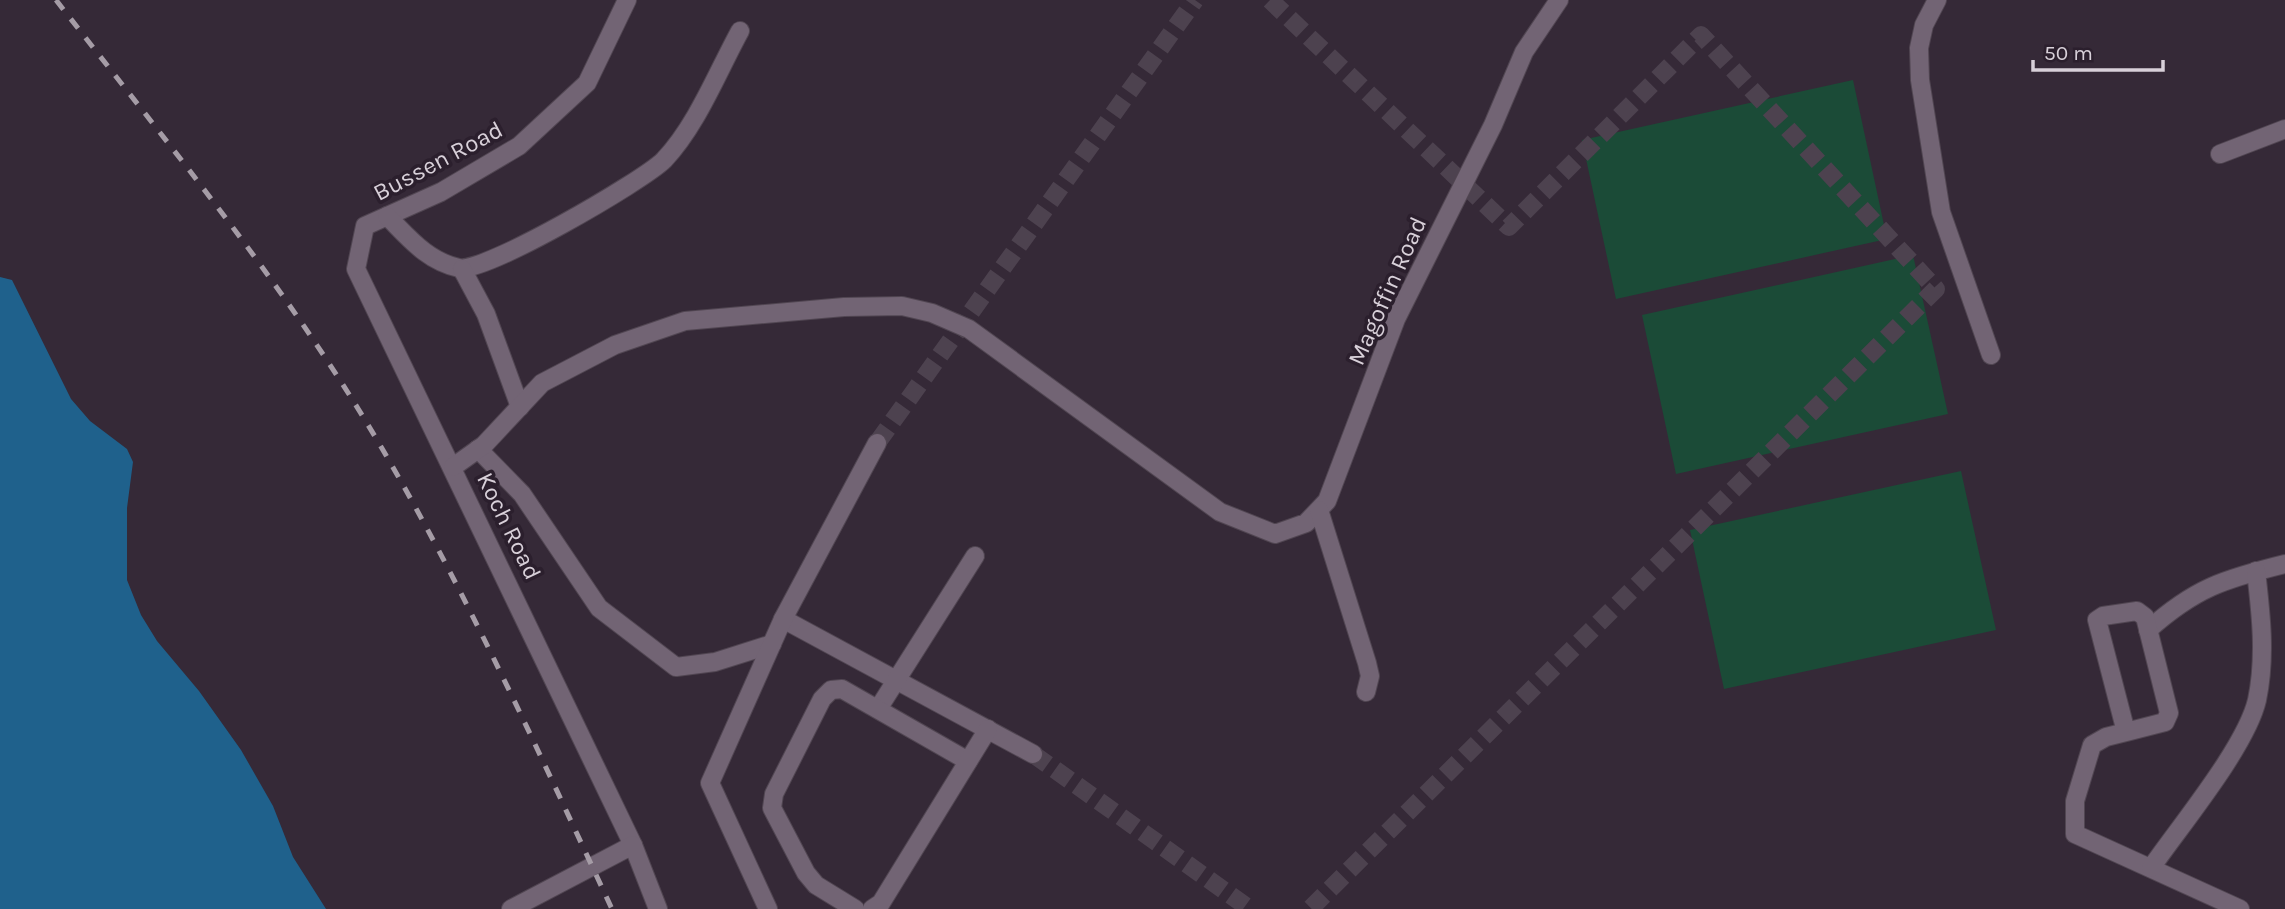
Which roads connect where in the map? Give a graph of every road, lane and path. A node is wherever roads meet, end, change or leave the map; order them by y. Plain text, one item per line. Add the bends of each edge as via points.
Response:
1 (627, 0) edge
2 (1559, 0) edge
3 (1937, 0) edge
4 (740, 32) dead end
5 (2285, 129) edge
6 (2220, 154) dead end
7 (387, 216) junction
8 (365, 226) joint
9 (462, 269) junction
10 (1991, 355) dead end
11 (520, 407) junction
12 (877, 443) tunnel mouth
13 (478, 449) junction
14 (453, 467) junction
15 (1319, 510) junction
16 (975, 556) dead end
17 (2285, 564) edge
18 (2256, 571) junction
19 (783, 619) junction
20 (2148, 630) junction
21 (772, 643) junction
22 (895, 678) junction
23 (1366, 692) dead end
24 (878, 709) junction
25 (988, 729) junction
26 (2126, 732) junction
27 (1033, 754) tunnel mouth
28 (968, 761) junction
29 (633, 845) junction
30 (2151, 868) junction
31 (511, 909) edge
32 (658, 909) edge
33 (768, 909) edge
34 (855, 909) edge
35 (872, 909) edge
36 (2240, 909) edge

1 - 7 street, Bussen Road via 587,83 519,146 441,192
2 - 15 street, Magoffin Road via 1524,52 1493,125 1396,319 1327,501
3 - 10 street via 1921,37 1920,80 1941,212
4 - 9 street via 685,131 663,160 613,197 492,260
5 - 6 street
7 - 8 street, Bussen Road
7 - 9 street via 428,257
8 - 14 street, Koch Road via 356,269
9 - 11 street via 486,314
11 - 13 street
11 - 15 street, Magoffin Road via 542,383 615,345 685,321 902,306 969,329 1220,512 1275,534 1306,523
12 - 19 street
13 - 14 street
13 - 21 street via 522,494 599,608 676,667 715,662
14 - 29 street, Koch Road
15 - 23 street via 1367,663
16 - 22 street
17 - 18 street
18 - 20 street via 2202,589
18 - 30 street via 2262,619 2262,670 2256,703 2235,747
19 - 21 street
19 - 22 street
20 - 26 street via 2169,713 2165,722
20 - 26 street via 2145,617 2137,611 2097,620
21 - 33 street via 710,783
22 - 24 street
22 - 25 street
24 - 28 street
24 - 34 street via 842,689 831,690 822,699 774,794 772,808 811,879
25 - 27 street
25 - 28 street
26 - 30 street via 2092,746 2075,802 2075,834
28 - 35 street via 881,903
29 - 31 street
29 - 32 street, Koch Road
30 - 36 street

